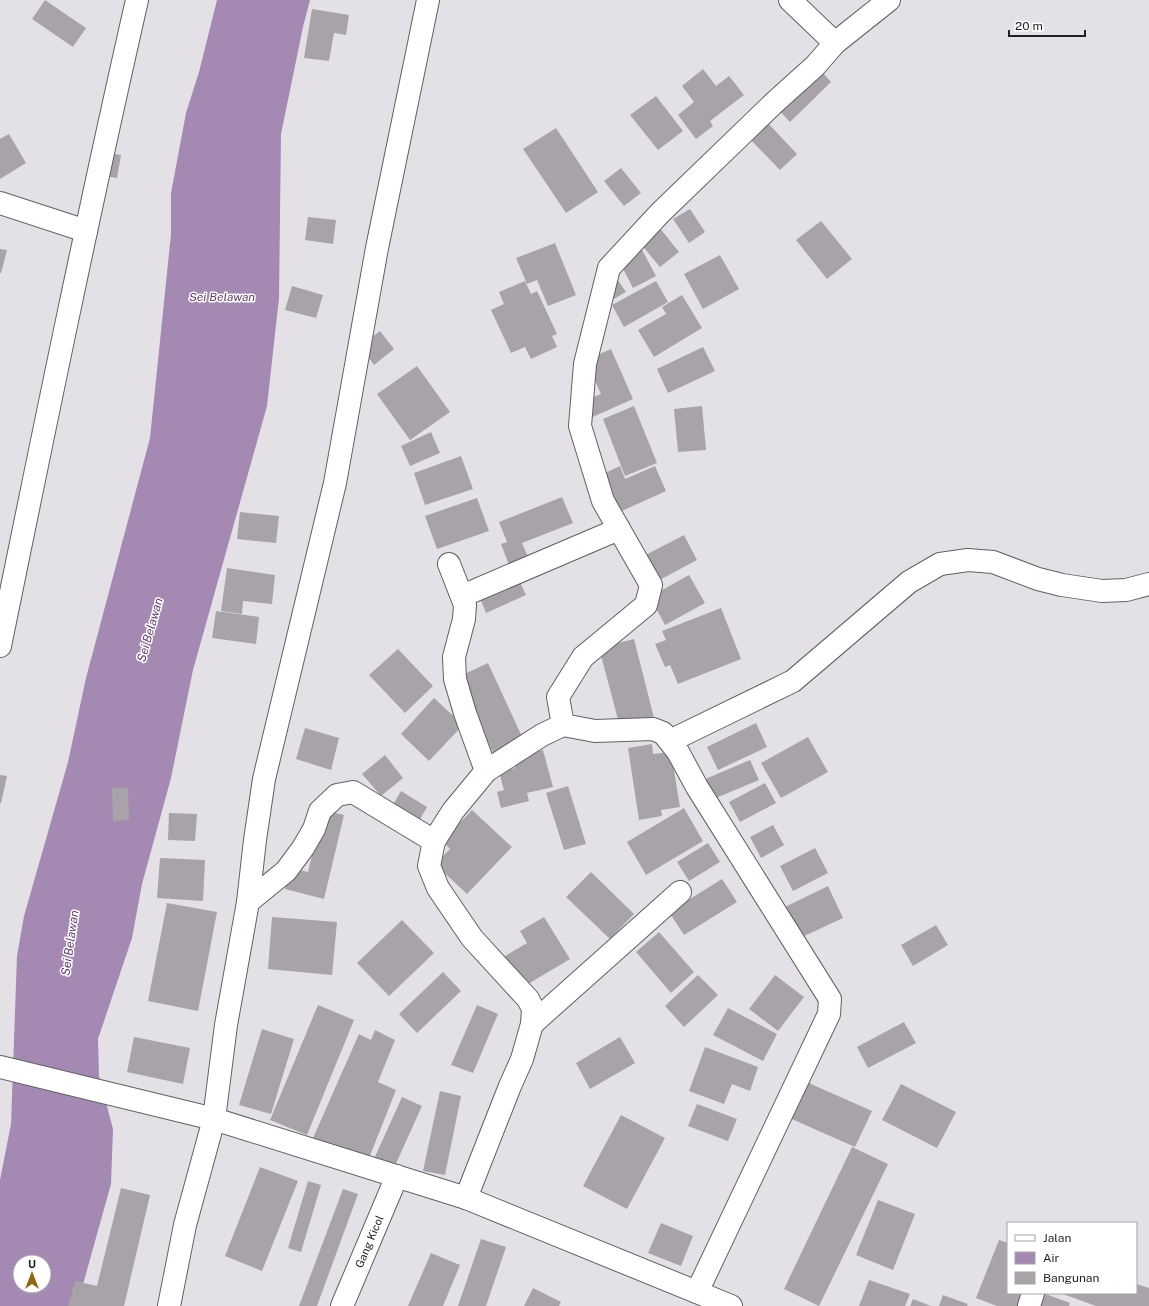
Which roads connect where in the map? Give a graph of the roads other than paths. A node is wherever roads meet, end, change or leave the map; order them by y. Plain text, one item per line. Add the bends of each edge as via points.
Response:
1 (137, 0) edge
2 (428, 0) edge
3 (790, 0) edge
4 (889, 0) edge
5 (835, 43) junction
6 (0, 203) edge
7 (86, 231) junction
8 (619, 529) junction
9 (449, 564) dead end
10 (1149, 584) edge
11 (462, 596) junction
12 (0, 646) edge
13 (563, 725) junction
14 (670, 741) junction
15 (486, 771) junction
16 (434, 841) junction
17 (680, 892) dead end
18 (248, 902) junction
19 (532, 1024) junction
20 (0, 1067) edge
21 (214, 1119) junction
22 (397, 1176) junction
23 (466, 1198) junction
24 (697, 1292) junction
25 (1033, 1294) edge
26 (169, 1306) edge
27 (342, 1306) edge
28 (731, 1306) edge
29 (1029, 1306) edge

1 - 7 street
2 - 18 street via 377,248 335,483 264,779
3 - 5 street
4 - 5 street
5 - 8 street via 815,66 660,213 609,268 585,364 580,426 603,501
6 - 7 street
7 - 12 street
8 - 11 street
8 - 13 street via 651,586 649,595 646,605 583,657 558,697
9 - 11 street
10 - 14 street via 1126,590 1102,591 1038,579 993,562 968,560 940,564 909,582 793,681
11 - 15 street via 465,605 464,619 454,657 455,678
13 - 14 street via 595,731 653,729
13 - 15 street via 542,735
14 - 24 street via 830,999 829,1014
15 - 16 street via 453,811
16 - 18 street via 352,792 337,795 320,811 314,829 286,871
16 - 19 street via 429,866 438,888 472,938 528,999 533,1009
17 - 19 street
18 - 21 street via 226,1025
19 - 23 street via 522,1059
20 - 21 street
21 - 22 street
21 - 26 street via 185,1225
22 - 23 street
22 - 27 street, Gang Kicol
23 - 24 street
24 - 28 street
25 - 29 street

